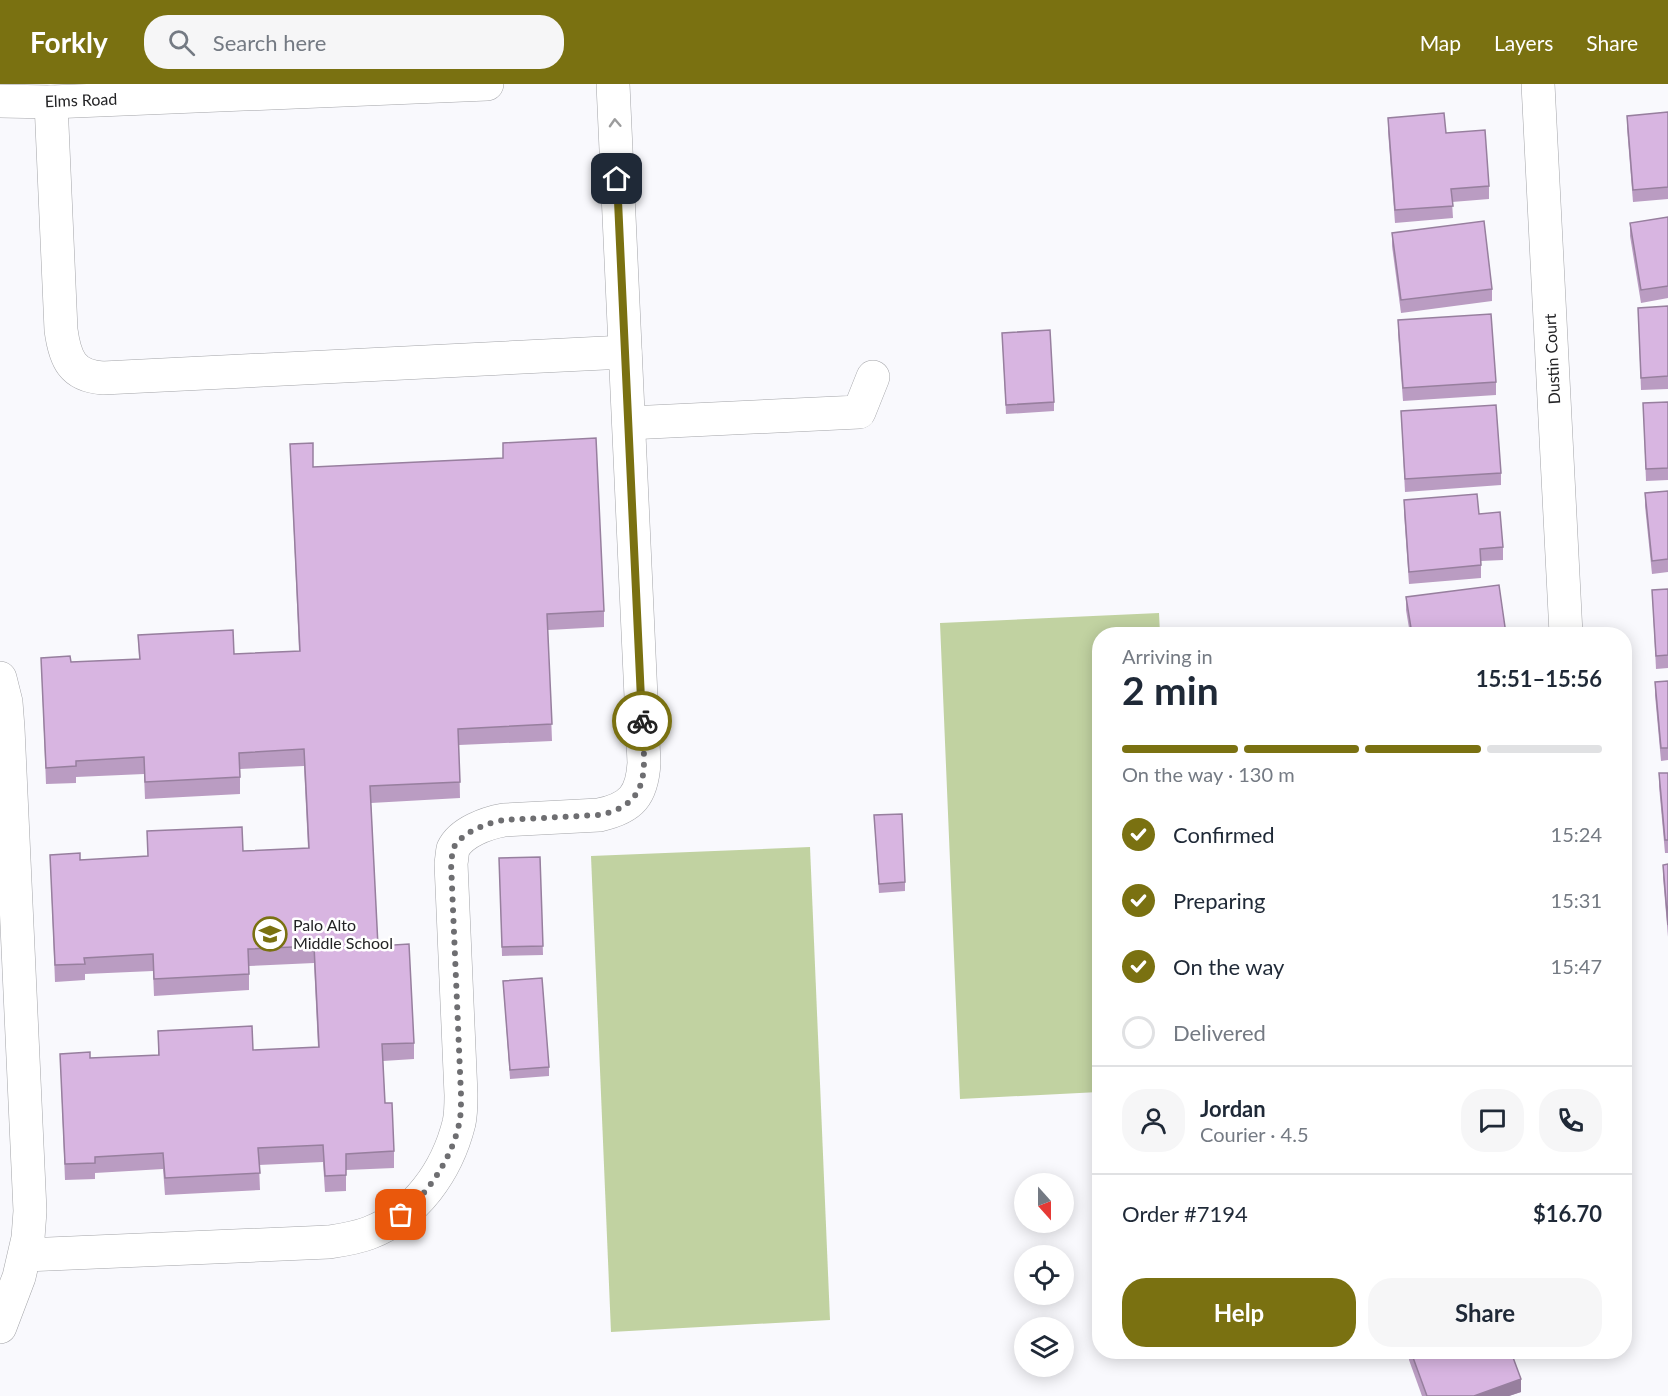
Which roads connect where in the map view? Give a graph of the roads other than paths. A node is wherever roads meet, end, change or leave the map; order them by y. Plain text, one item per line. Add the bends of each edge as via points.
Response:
1 (487, 84) edge
2 (613, 84) edge
3 (1538, 84) edge
4 (120, 92) edge
5 (0, 101) edge
6 (51, 102) junction
7 (626, 352) junction
8 (873, 377) dead end
9 (629, 423) junction
10 (1566, 627) edge
11 (0, 678) edge
12 (25, 1255) junction
13 (0, 1327) edge

1 - 4 street, Elms Road
7 -> 2 street
3 - 10 street, Dustin Court
4 - 6 street, Elms Road
5 - 6 street, Elms Road
6 - 7 street via 61,330 66,357 82,374 104,378
7 - 9 street
8 - 9 street via 859,412
9 - 12 street via 643,778 633,798 612,813 491,822 465,836 454,848 451,863 460,1120 445,1162 431,1185 390,1223 351,1239
11 - 12 street via 8,728 30,1211
12 - 13 street

